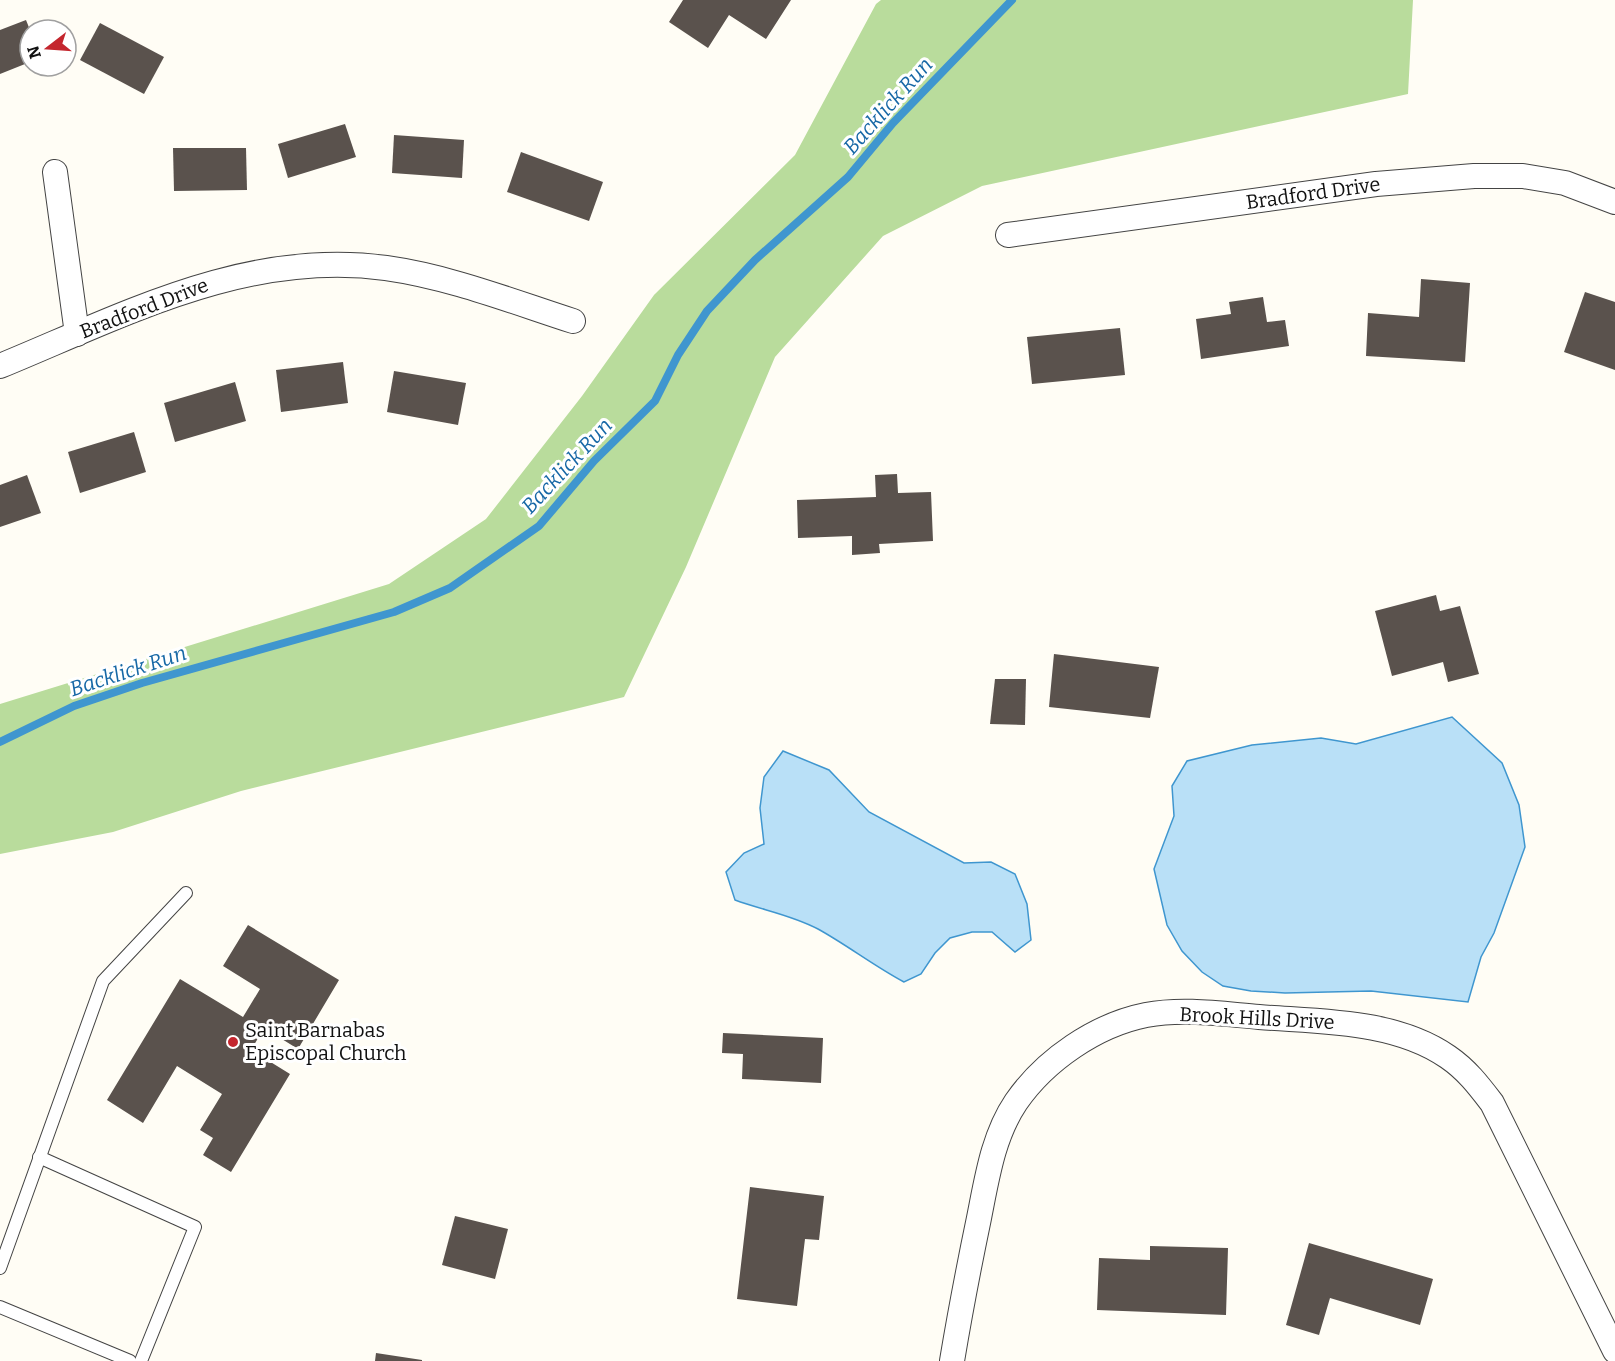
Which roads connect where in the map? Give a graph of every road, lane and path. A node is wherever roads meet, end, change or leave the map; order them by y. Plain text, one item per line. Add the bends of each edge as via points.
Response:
1 (54, 172) dead end
2 (1615, 202) edge
3 (1008, 235) dead end
4 (573, 321) dead end
5 (76, 334) junction
6 (0, 366) edge
7 (186, 893) dead end
8 (39, 1157) junction
9 (0, 1268) edge
10 (0, 1307) edge
11 (1615, 1351) edge
12 (130, 1361) edge
13 (141, 1361) edge
14 (952, 1361) edge

1 - 5 street
2 - 3 street, Bradford Drive via 1565,183 1522,176 1474,176 1376,184
4 - 5 street, Bradford Drive via 438,277 384,267 328,264 271,269 215,280
5 - 6 street, Bradford Drive
7 - 8 lane via 103,981
8 - 9 lane
8 - 13 lane via 195,1227
10 - 12 lane
11 - 14 street, Brook Hills Drive via 1492,1103 1472,1076 1447,1056 1391,1033 1343,1023 1189,1011 1145,1015 1109,1027 1072,1047 1040,1073 1016,1102 1000,1131 990,1166

